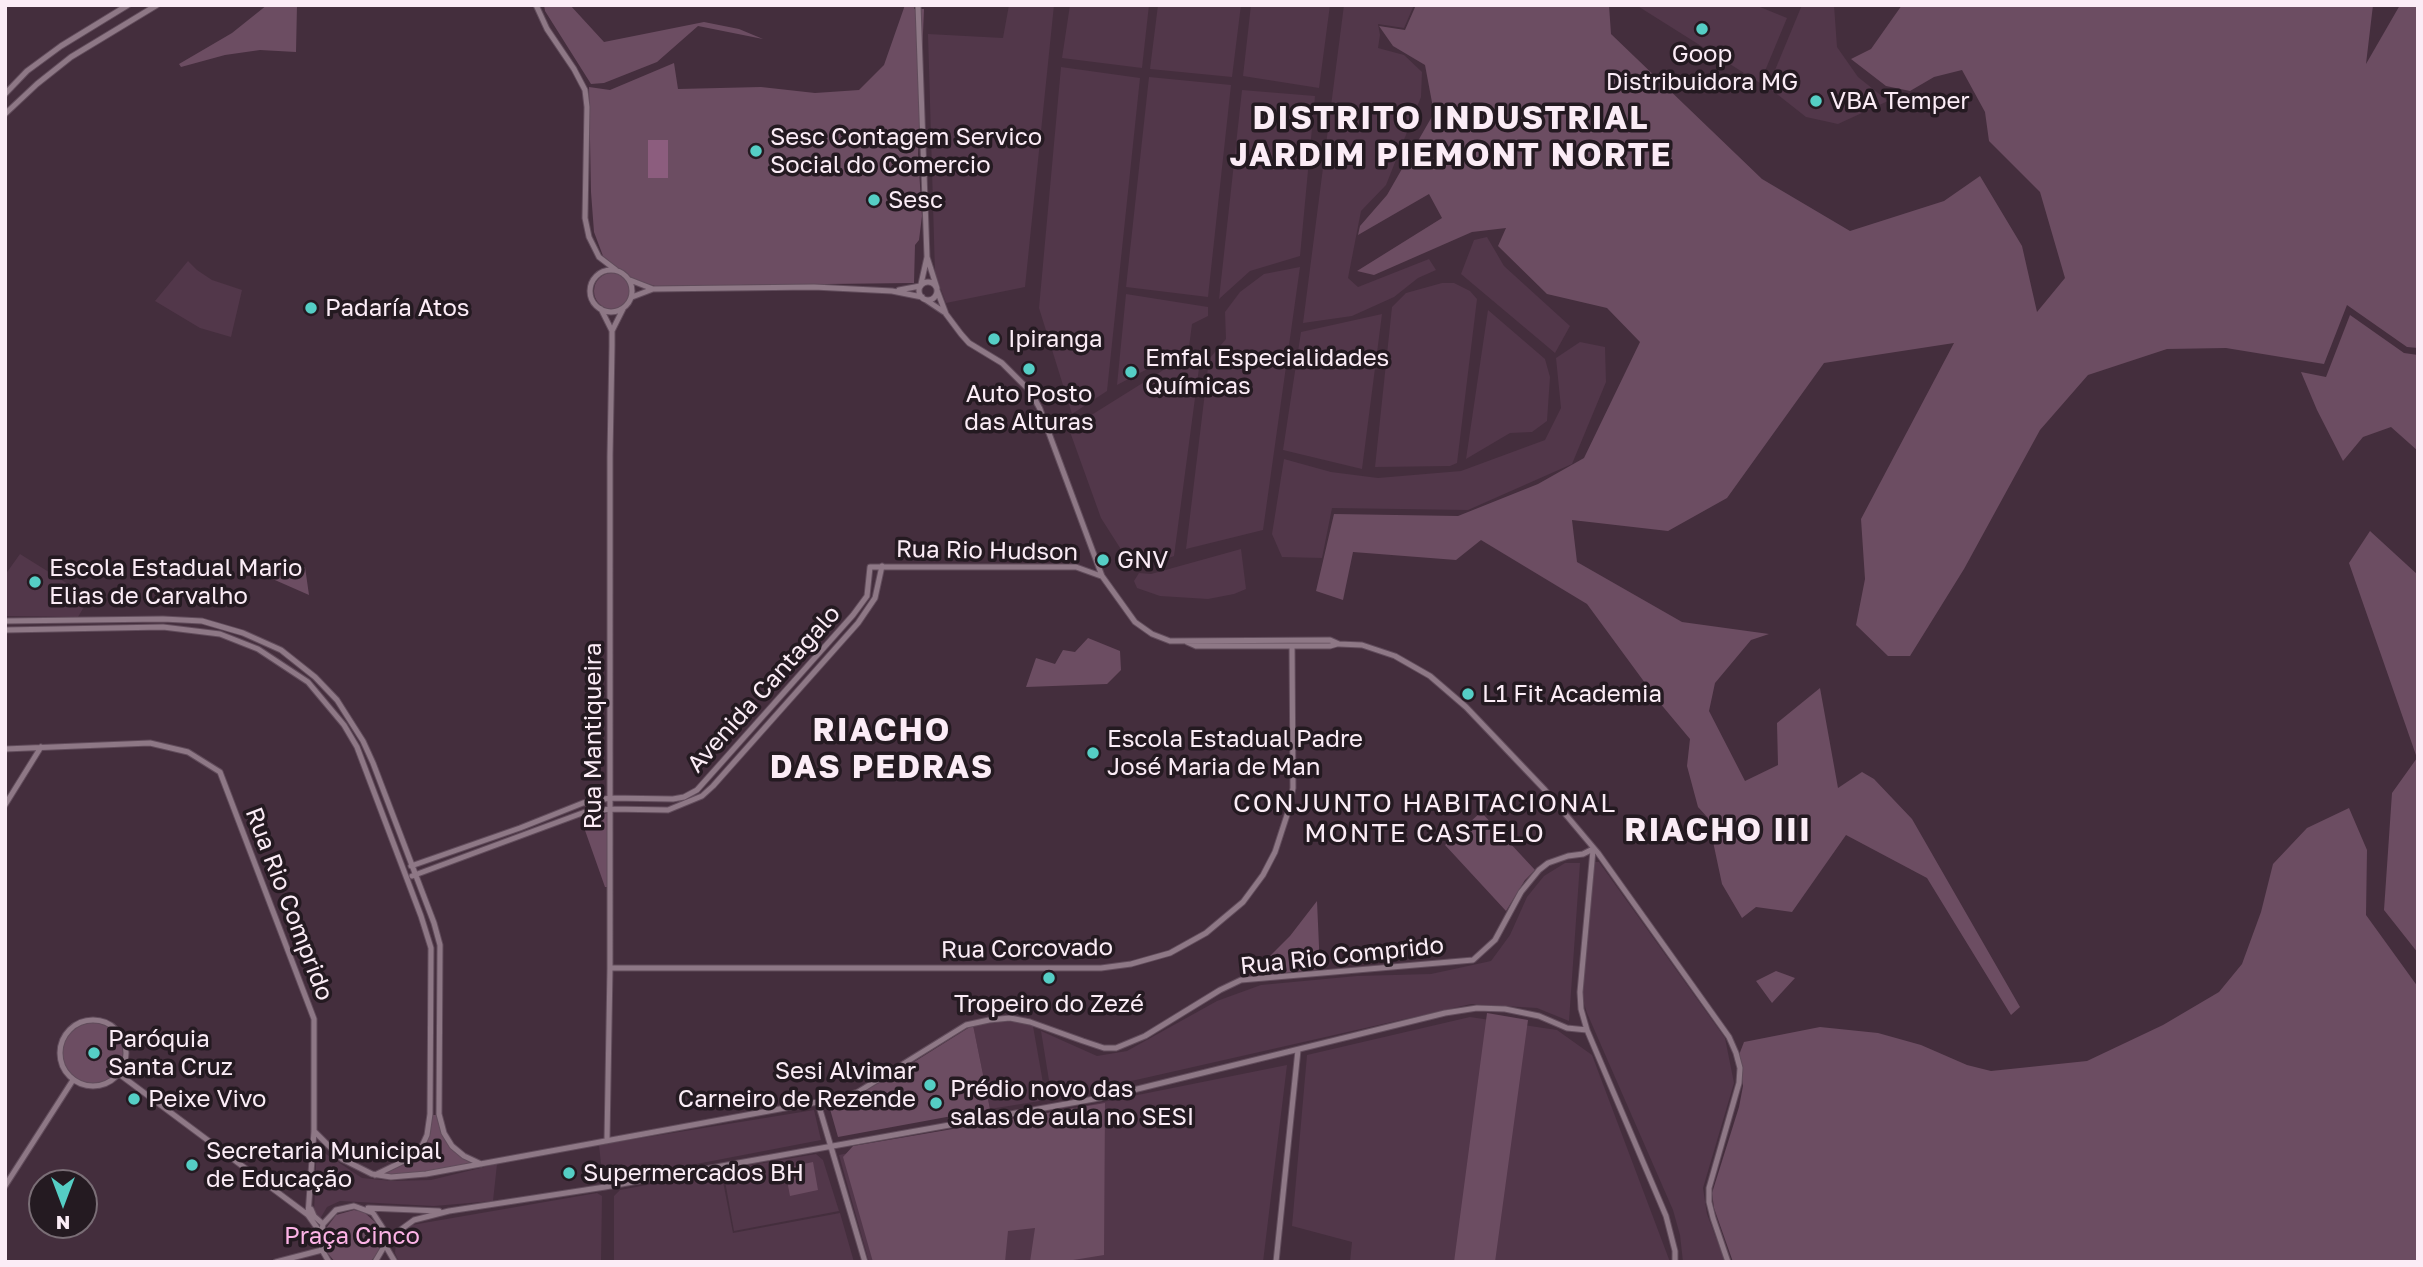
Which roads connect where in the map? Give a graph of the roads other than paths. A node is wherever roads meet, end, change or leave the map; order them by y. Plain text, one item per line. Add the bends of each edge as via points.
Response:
1 (128, 5) edge
2 (157, 5) edge
3 (536, 5) edge
4 (918, 5) edge
5 (97, 24) junction
6 (103, 37) junction
7 (5, 94) edge
8 (5, 114) edge
9 (599, 257) junction
10 (927, 257) junction
11 (617, 270) junction
12 (599, 274) junction
13 (628, 279) junction
14 (921, 286) junction
15 (653, 289) junction
16 (937, 289) junction
17 (892, 291) junction
18 (632, 297) junction
19 (924, 298) junction
20 (625, 307) junction
21 (601, 309) junction
22 (947, 314) junction
23 (612, 331) junction
24 (882, 566) junction
25 (870, 567) joint
26 (1102, 576) junction
27 (5, 621) edge
28 (5, 630) edge
29 (1332, 641) junction
30 (1188, 642) junction
31 (1339, 643) junction
32 (1292, 646) junction
33 (41, 747) junction
34 (5, 749) edge
35 (610, 799) junction
36 (5, 805) edge
37 (389, 807) junction
38 (611, 809) junction
39 (380, 810) junction
40 (1593, 849) junction
41 (411, 866) junction
42 (415, 876) junction
43 (406, 878) junction
44 (610, 968) junction
45 (1587, 1030) junction
46 (1298, 1050) junction
47 (119, 1074) junction
48 (73, 1080) junction
49 (818, 1103) junction
50 (430, 1114) junction
51 (439, 1114) junction
52 (314, 1130) junction
53 (607, 1140) junction
54 (831, 1146) junction
55 (481, 1164) junction
56 (375, 1175) junction
57 (5, 1186) edge
58 (310, 1202) junction
59 (363, 1208) junction
60 (449, 1211) junction
61 (308, 1215) junction
62 (323, 1224) junction
63 (320, 1232) junction
64 (385, 1243) junction
65 (321, 1255) junction
66 (276, 1262) edge
67 (329, 1262) edge
68 (375, 1262) edge
69 (395, 1262) edge
70 (866, 1262) edge
71 (1276, 1262) edge
72 (1675, 1262) edge
73 (1728, 1262) edge

1 - 5 street
2 - 6 street
3 - 9 street via 585,90 585,218
4 - 10 street
5 - 6 street
5 - 7 street via 27,71
6 - 8 street via 37,84
9 - 11 street
9 - 12 street
10 - 14 street
10 - 16 street
11 - 12 street
11 - 13 street
12 - 21 street via 590,290
13 - 15 street
13 - 18 street
14 - 16 street via 930,282
14 - 17 street
14 - 19 street via 919,293
15 - 17 street via 838,287
15 - 18 street
16 - 19 street via 934,298
16 - 22 street
17 - 19 street
18 - 20 street
19 - 22 street
20 - 21 street
20 - 23 street, Rua Mantiqueira
21 - 23 street, Rua Mantiqueira
22 - 26 street via 969,342 1002,363 1031,392
23 - 35 street, Rua Mantiqueira
24 - 25 street, Rua Rio Hudson
24 - 26 street, Rua Rio Hudson via 1076,568
24 - 38 street, Avenida Cantagalo via 875,598 858,623 713,786 690,803 668,810
25 - 35 street, Avenida Cantagalo via 867,596 853,615 697,790 673,799
26 - 30 street via 1135,622 1170,641
27 - 37 street via 193,620 263,640 296,661 337,700 363,741
28 - 39 street via 184,628 220,634 258,649 308,682 330,706 357,747
29 - 30 street
29 - 31 street
29 - 32 street via 1293,642
30 - 32 street via 1196,646
31 - 32 street
31 - 40 street via 1395,656 1448,689 1542,786
32 - 44 street, Rua Corcovado via 1293,788 1275,852 1243,902 1206,933 1170,953 1101,968
33 - 34 street, Rua Rio Comprido
33 - 36 street
33 - 52 street, Rua Rio Comprido via 167,745 188,751 220,772 314,1018
35 - 38 street, Rua Mantiqueira
35 - 41 street, Avenida Cantagalo via 583,803
37 - 39 street
37 - 41 street
38 - 42 street, Avenida Cantagalo via 585,812
38 - 44 street, Rua Mantiqueira
39 - 43 street
40 - 45 street via 1580,992
40 - 49 street, Rua Rio Comprido via 1539,870 1521,892 1495,940 1473,960 1241,980 1145,1037 1116,1048 1104,1048 1030,1021 978,1022 948,1034 858,1092
40 - 73 street via 1733,1044 1739,1083 1709,1188 1713,1218
41 - 42 street
42 - 43 street, Avenida Cantagalo
42 - 51 street via 440,946
43 - 50 street via 431,948
44 - 53 street, Rua Mantiqueira
45 - 46 street via 1567,1028 1523,1011 1477,1008
45 - 72 street via 1666,1216
46 - 54 street via 1105,1097
46 - 71 street
47 - 48 street via 100,1086
47 - 48 street via 125,1062 124,1039 110,1025 92,1019 72,1026 61,1042 62,1066
47 - 61 street
48 - 57 street
49 - 53 street, Rua Rio Comprido
49 - 54 street
50 - 51 street
50 - 56 street via 427,1135 418,1150
51 - 55 street via 452,1146
52 - 56 street, Rua Rio Comprido via 342,1159
52 - 58 street
53 - 55 street, Rua Rio Comprido
54 - 60 street
54 - 70 street
55 - 56 street, Rua Rio Comprido via 426,1174
58 - 61 street
58 - 62 street via 314,1216
59 - 60 street
59 - 62 street via 336,1210
59 - 64 street via 380,1221
60 - 64 street via 414,1220
61 - 63 street
62 - 63 street
63 - 65 street
64 - 68 street
64 - 69 street
65 - 66 street
65 - 67 street

